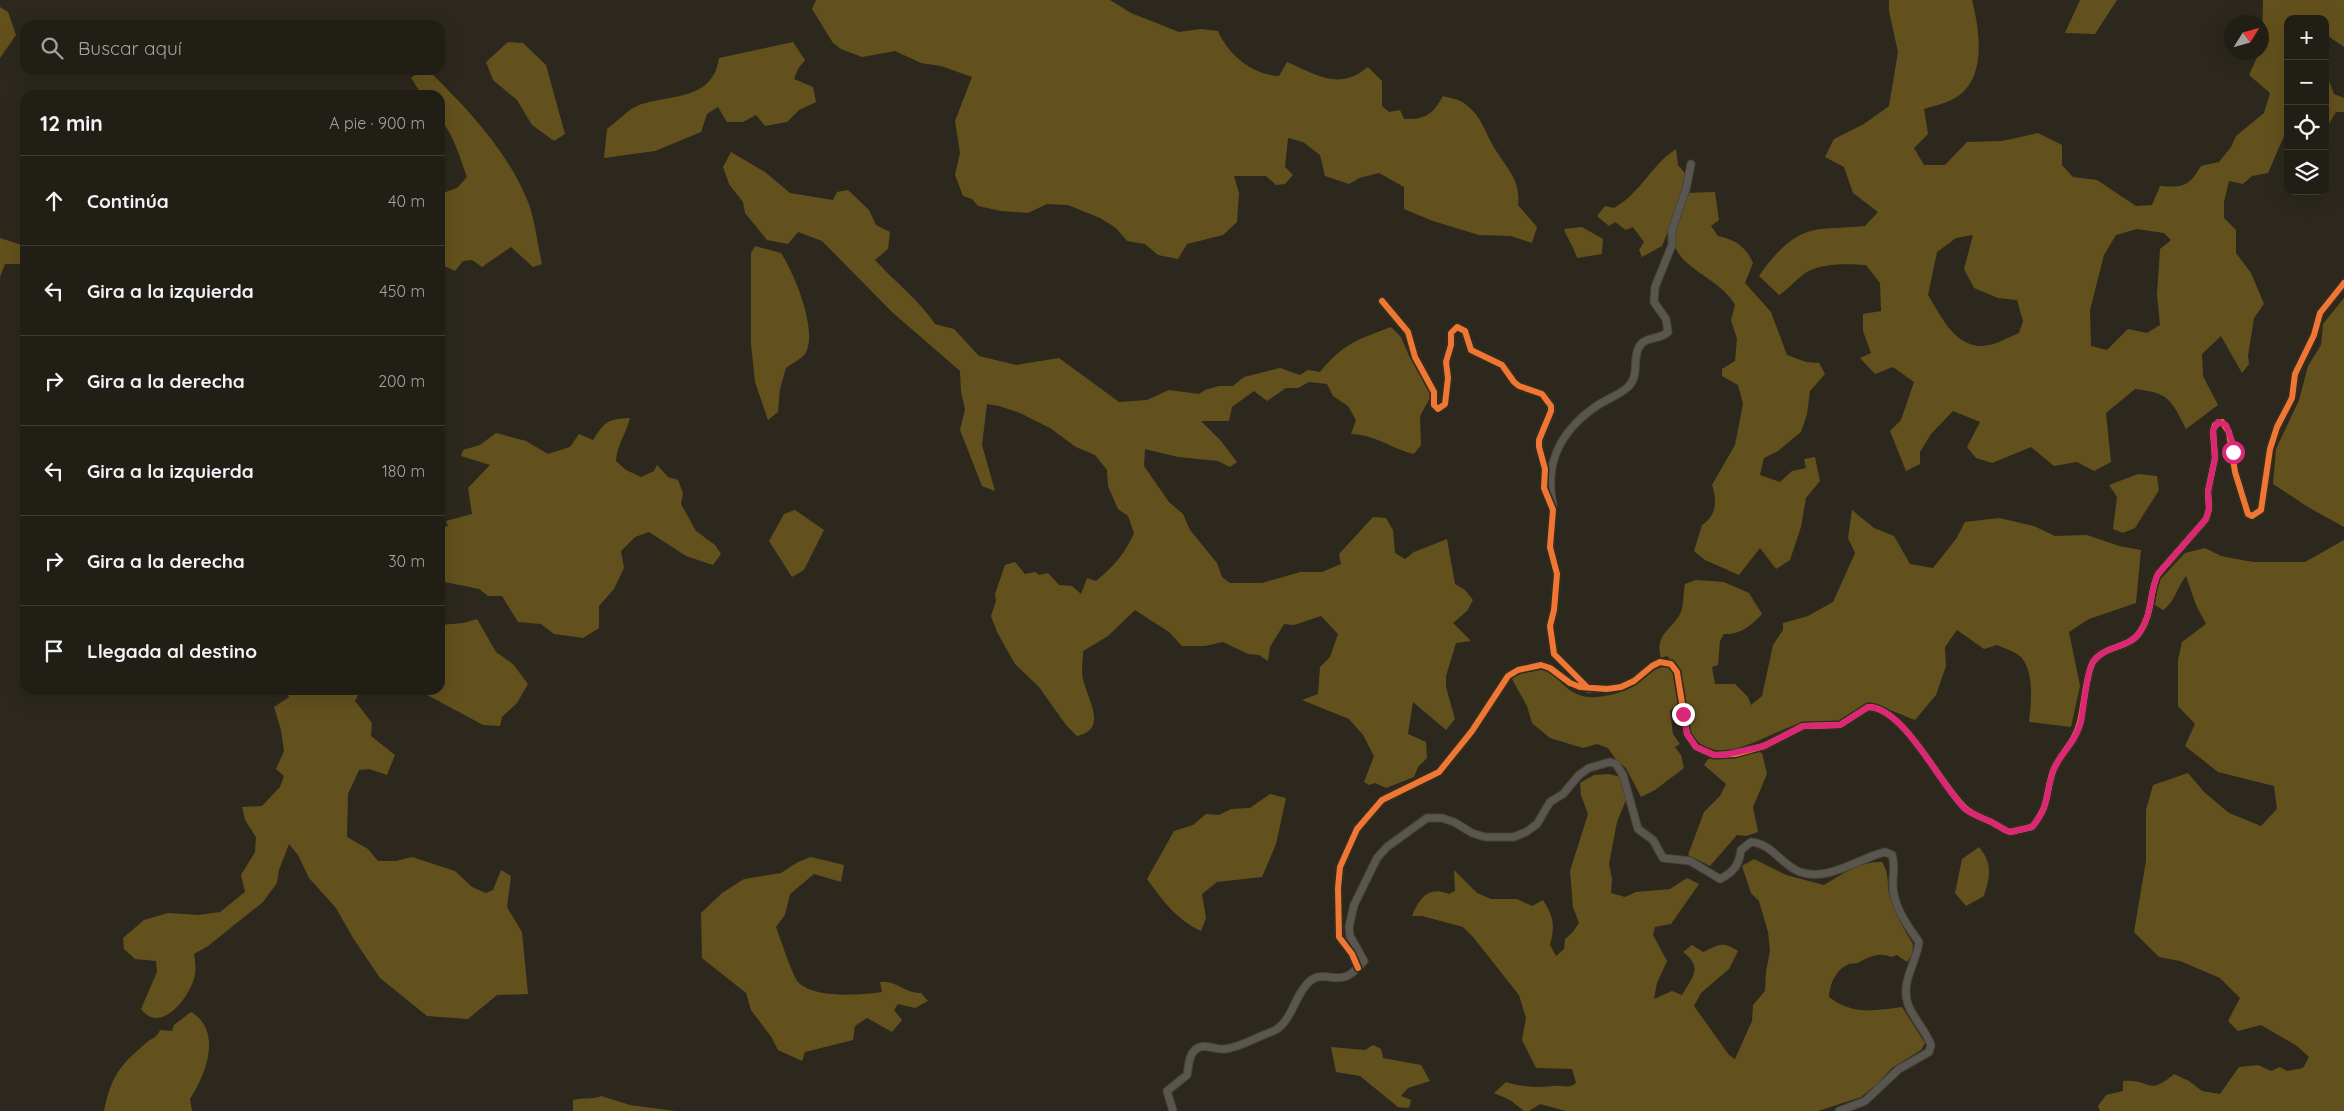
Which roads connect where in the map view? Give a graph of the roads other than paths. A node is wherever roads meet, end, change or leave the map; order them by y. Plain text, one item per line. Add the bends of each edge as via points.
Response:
1 (1691, 164) dead end
2 (2344, 283) edge
3 (1382, 301) dead end
4 (1553, 510) junction
5 (1589, 689) junction
6 (1358, 968) junction
7 (1173, 1111) edge
8 (1839, 1111) edge

1 - 4 street via 1672,230 1672,246 1655,287 1654,302 1668,324 1668,332 1640,345 1636,371 1630,384 1594,408 1563,439 1553,457 1550,479
2 - 5 street via 2320,313 2314,335 2299,365 2292,398 2270,449 2258,514 2248,514 2235,472 2230,432 2222,422 2215,425 2215,458 2206,519 2158,574 2150,612 2140,632 2119,648 2103,652 2094,662 2076,738 2053,771 2047,803 2032,827 2010,832 1966,810 1909,734 1878,709 1868,707 1834,726 1803,726 1764,746 1714,755 1696,747 1687,734 1677,672 1672,664 1660,662 1621,687
3 - 4 street via 1408,332 1438,409 1445,404 1446,362 1451,333 1458,327 1465,331 1471,350 1502,365 1519,386 1537,391 1546,398 1551,411 1539,447 1545,469 1544,488
4 - 5 street via 1550,547 1557,574 1550,626 1554,654
5 - 6 street via 1570,683 1550,668 1541,666 1518,670 1500,685 1480,719 1439,772 1390,795 1364,819 1356,829 1340,867 1338,888 1339,938
6 - 7 street via 1346,977 1324,975 1310,980 1280,1027 1272,1032 1232,1048 1196,1049 1187,1075 1167,1090
6 - 8 street via 1364,961 1350,936 1350,916 1377,858 1387,847 1427,818 1454,822 1485,837 1514,837 1537,824 1550,802 1563,794 1579,775 1589,768 1610,762 1616,764 1623,774 1638,829 1653,840 1663,858 1690,861 1720,879 1731,874 1739,863 1740,850 1751,842 1767,846 1799,872 1818,875 1873,855 1885,852 1892,856 1895,898 1909,930 1919,942 1906,979 1908,1006 1931,1045 1930,1052 1899,1069 1865,1101

